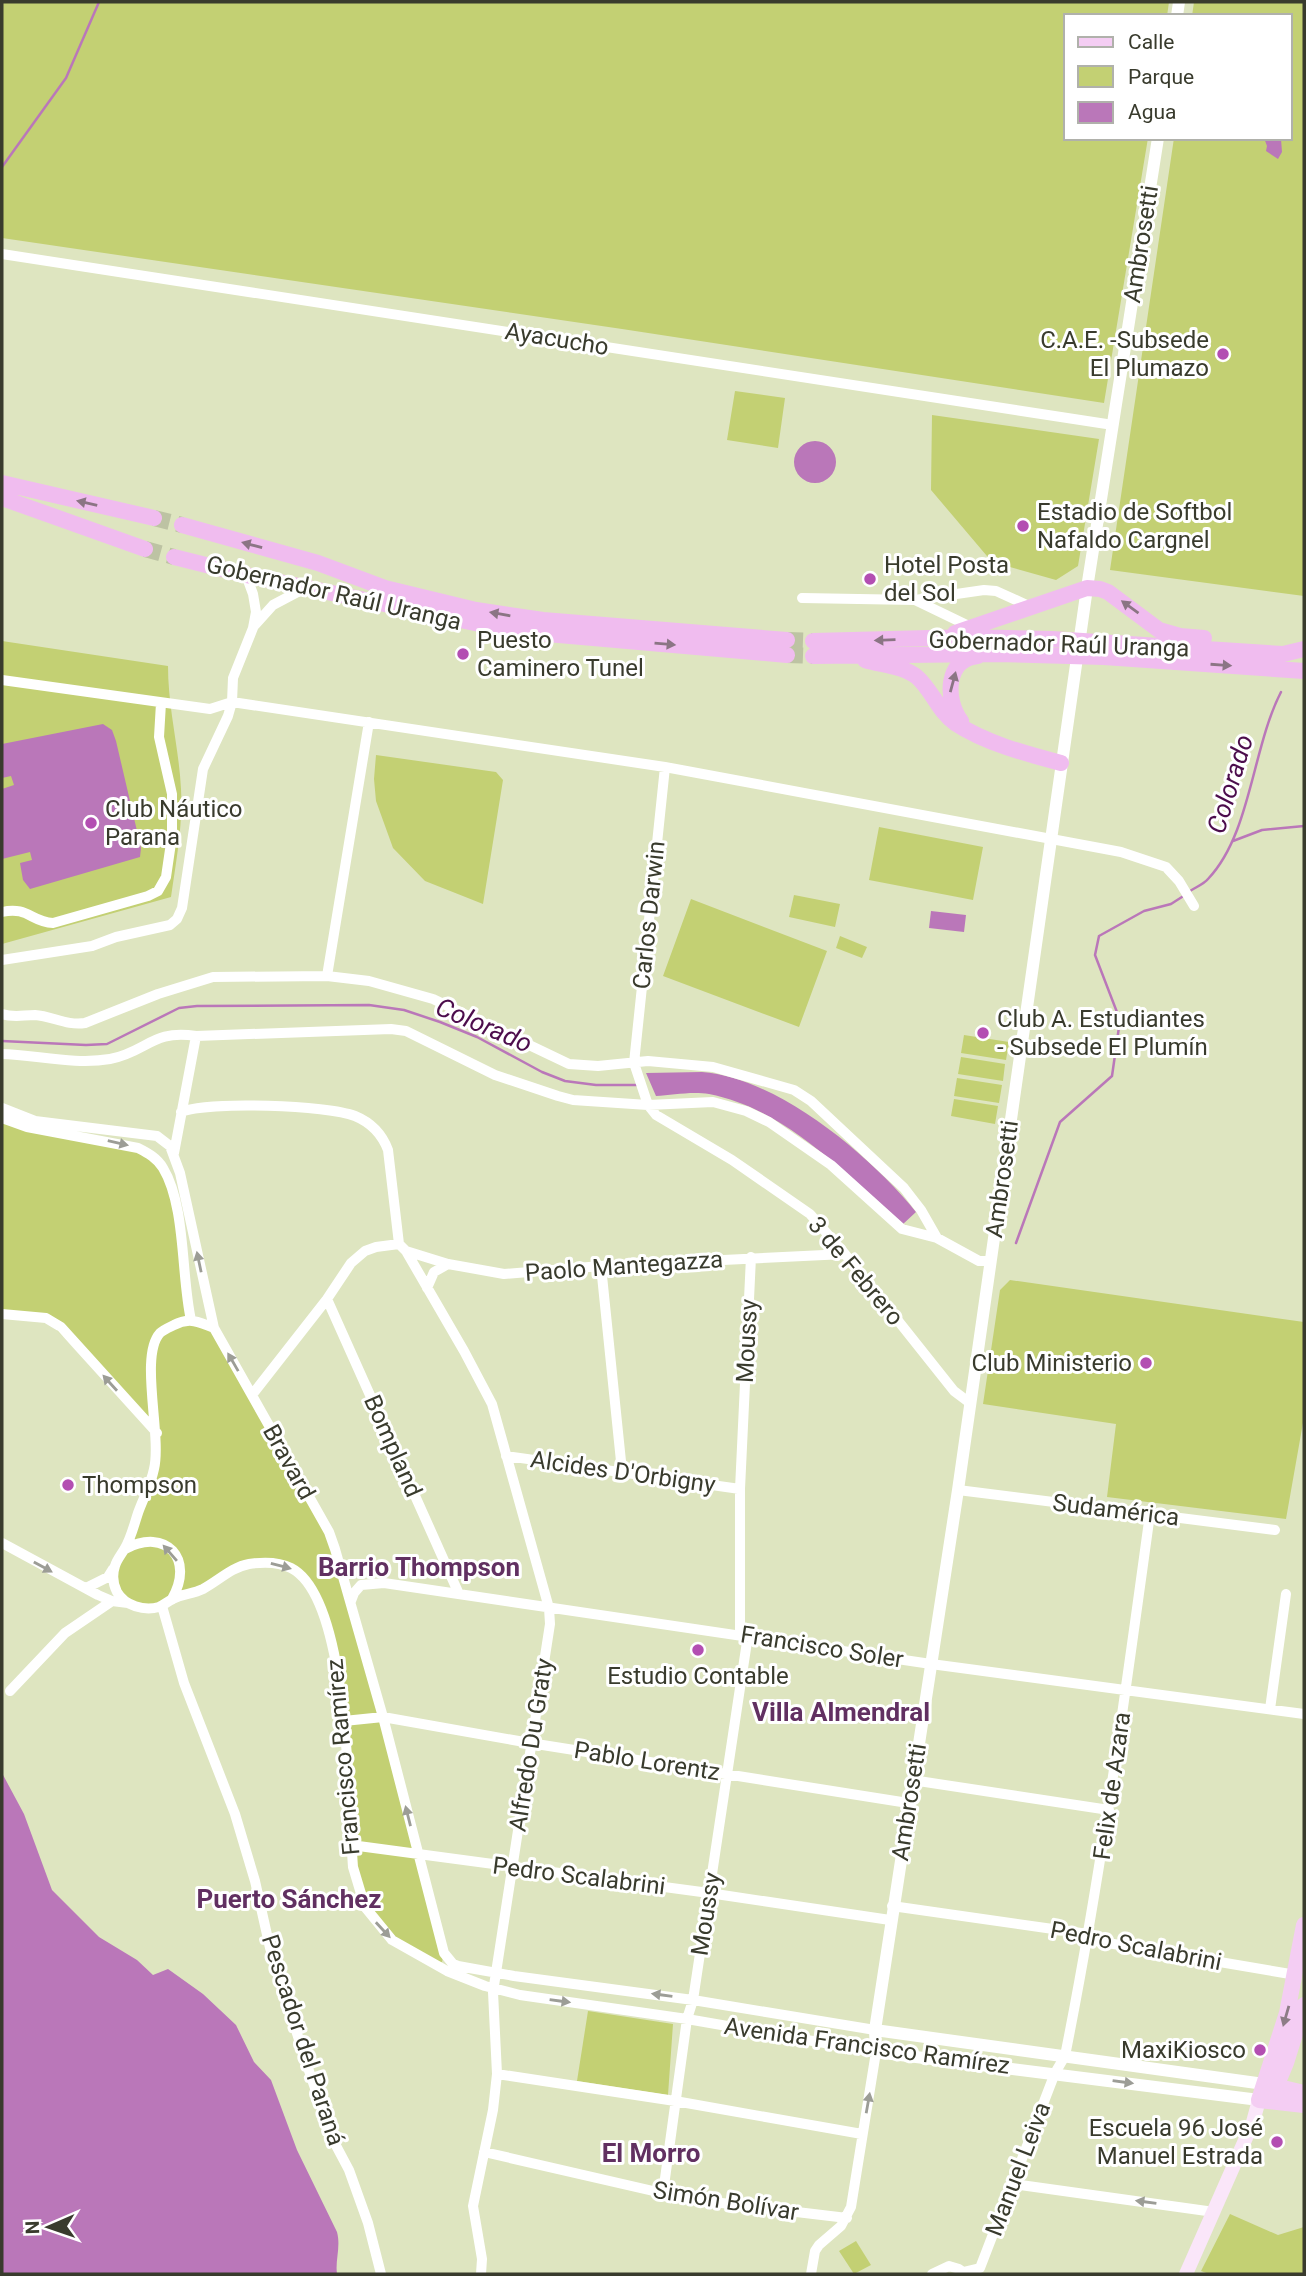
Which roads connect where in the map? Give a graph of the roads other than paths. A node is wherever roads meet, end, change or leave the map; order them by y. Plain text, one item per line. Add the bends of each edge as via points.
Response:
1 (1158, 140) edge
2 (2, 254) edge
3 (1113, 425) junction
4 (2, 483) edge
5 (2, 498) edge
6 (154, 518) tunnel mouth
7 (182, 525) tunnel mouth
8 (145, 549) tunnel mouth
9 (174, 557) tunnel mouth
10 (246, 575) junction
11 (308, 587) junction
12 (1087, 588) junction
13 (802, 598) dead end
14 (915, 600) junction
15 (1029, 606) junction
16 (971, 627) junction
17 (253, 628) junction
18 (942, 638) junction
19 (992, 638) junction
20 (1105, 649) junction
21 (1304, 649) edge
22 (1236, 651) junction
23 (996, 654) junction
24 (1283, 654) junction
25 (849, 656) junction
26 (1304, 656) edge
27 (1260, 668) junction
28 (1304, 671) edge
29 (2, 680) edge
30 (1304, 682) edge
31 (232, 702) junction
32 (161, 703) junction
33 (369, 722) junction
34 (972, 733) junction
35 (1061, 763) junction
36 (665, 767) junction
37 (1051, 838) junction
38 (1194, 906) dead end
39 (2, 912) edge
40 (2, 960) edge
41 (327, 976) junction
42 (2, 1014) edge
43 (196, 1036) junction
44 (2, 1054) edge
45 (635, 1067) junction
46 (646, 1101) junction
47 (2, 1108) edge
48 (181, 1112) junction
49 (2, 1118) edge
50 (173, 1154) junction
51 (937, 1238) junction
52 (403, 1247) junction
53 (845, 1254) junction
54 (751, 1257) junction
55 (990, 1261) junction
56 (448, 1264) junction
57 (601, 1266) junction
58 (427, 1288) junction
59 (327, 1299) junction
60 (2, 1314) edge
61 (191, 1320) junction
62 (214, 1328) junction
63 (252, 1395) junction
64 (970, 1403) junction
65 (157, 1433) junction
66 (506, 1456) junction
67 (622, 1471) junction
68 (740, 1489) junction
69 (958, 1490) junction
70 (1150, 1514) junction
71 (1275, 1530) dead end
72 (2, 1543) edge
73 (125, 1549) junction
74 (114, 1568) junction
75 (86, 1588) junction
76 (459, 1594) junction
77 (1286, 1594) dead end
78 (172, 1599) junction
79 (112, 1601) junction
80 (351, 1602) junction
81 (128, 1603) junction
82 (162, 1606) junction
83 (549, 1608) junction
84 (744, 1635) junction
85 (931, 1664) junction
86 (1126, 1690) junction
87 (10, 1691) dead end
88 (1270, 1709) junction
89 (1304, 1714) edge
90 (383, 1717) junction
91 (344, 1721) junction
92 (530, 1743) junction
93 (726, 1773) junction
94 (912, 1780) junction
95 (908, 1803) junction
96 (1109, 1810) junction
97 (351, 1845) junction
98 (417, 1855) junction
99 (512, 1867) junction
100 (709, 1893) junction
101 (892, 1906) junction
102 (890, 1920) junction
103 (1304, 1925) edge
104 (1089, 1937) junction
105 (444, 1953) joint
106 (434, 1964) joint
107 (496, 1972) junction
108 (1296, 1975) junction
109 (493, 1989) junction
110 (693, 2000) junction
111 (1304, 2005) edge
112 (687, 2020) junction
113 (875, 2030) junction
114 (876, 2052) junction
115 (1065, 2056) junction
116 (1055, 2073) junction
117 (497, 2074) junction
118 (1304, 2092) edge
119 (1265, 2097) junction
120 (675, 2101) junction
121 (1304, 2105) edge
122 (862, 2134) junction
123 (484, 2152) junction
124 (1013, 2184) junction
125 (663, 2193) junction
126 (1214, 2212) junction
127 (847, 2218) junction
128 (984, 2271) edge
129 (935, 2273) edge
130 (964, 2273) edge
131 (381, 2274) edge
132 (481, 2274) edge
133 (811, 2274) edge
134 (1186, 2274) edge

1 - 3 street, Ambrosetti
2 - 3 street, Ayacucho
3 - 12 street, Ambrosetti
6 -> 4 highway
5 - 8 highway
11 -> 7 highway, Gobernador Raúl Uranga via 513,631 787,648 476,610 385,588 317,563
9 - 10 highway, Gobernador Raúl Uranga
10 - 11 highway, Gobernador Raúl Uranga
10 - 17 street via 256,612
11 - 17 street via 273,605
12 - 15 highway
22 -> 12 highway via 1217,641 1159,630 1108,592
12 - 35 street, Ambrosetti
13 - 14 street
14 - 15 street via 984,590
14 - 16 street
15 - 16 highway
16 - 18 highway
16 - 19 street
17 - 31 street via 233,678
18 - 19 highway, Gobernador Raúl Uranga
18 -> 25 highway, Gobernador Raúl Uranga via 813,649
19 - 20 highway, Gobernador Raúl Uranga via 1052,639
20 - 22 highway, Gobernador Raúl Uranga
20 - 23 highway, Gobernador Raúl Uranga via 1051,656
20 -> 27 highway, Gobernador Raúl Uranga
21 - 24 highway, Gobernador Raúl Uranga
22 - 24 highway, Gobernador Raúl Uranga
23 - 25 highway, Gobernador Raúl Uranga
34 -> 23 highway via 953,711 952,676 971,656
24 - 26 highway
25 - 34 highway via 916,676 951,720
27 - 28 highway, Gobernador Raúl Uranga
27 - 30 highway
29 - 32 street
31 - 32 street via 209,709
31 - 33 street
31 - 40 street via 203,769 177,919 170,925 92,946
32 - 39 street via 159,737 172,794 172,836 166,877 158,891 53,923 15,909
33 - 36 street
33 - 41 street
34 - 35 highway
35 - 37 street, Ambrosetti
36 - 37 street
36 - 45 street, Carlos Darwin
37 - 38 street via 1166,867
37 - 55 street, Ambrosetti
41 - 42 street via 213,977 76,1025 36,1015 17,1018
41 - 45 street via 369,981 433,999 569,1064
43 - 44 street via 165,1035 128,1054 94,1060
43 - 46 street via 407,1031 495,1075 546,1093 573,1100
43 - 48 street
45 - 46 street
45 - 51 street via 648,1061 713,1067 802,1094 904,1188
46 - 51 street via 727,1104 769,1122 831,1165 902,1229
46 - 53 street, 3 de Febrero via 656,1115 810,1214
47 - 50 street via 35,1121 157,1136
48 - 50 street
48 - 52 street via 192,1107 256,1105 358,1117 384,1138
49 -> 61 street via 27,1128 138,1148 158,1161 172,1188
62 -> 50 street, Bravard
51 - 55 street via 979,1261
52 - 56 street, Paolo Mantegazza
52 - 58 street, Alfredo Du Graty
52 - 59 street, Paolo Mantegazza via 365,1251 351,1263
53 - 54 street, Paolo Mantegazza
53 - 64 street, 3 de Febrero via 954,1391
54 - 57 street, Paolo Mantegazza
54 - 68 street, Moussy
55 - 64 street, Ambrosetti
56 - 57 street, Paolo Mantegazza via 504,1274
56 - 58 street via 434,1272
57 - 67 street
58 - 66 street, Alfredo Du Graty via 483,1384
59 - 63 street, Paolo Mantegazza
59 - 76 street, Bompland
65 -> 60 street via 61,1327 46,1318
61 - 62 street
61 - 65 street via 160,1333 153,1348
63 -> 62 street, Bravard
63 - 80 street, Bravard via 329,1532
64 - 69 street, Ambrosetti
65 - 73 street via 154,1468
66 - 67 street, Alcides D'Orbigny
66 - 83 street, Alfredo Du Graty
67 - 68 street, Alcides D'Orbigny
68 - 84 street, Moussy
69 - 70 street, Sudamérica
69 - 85 street, Ambrosetti
70 - 71 street, Sudamérica
70 - 86 street, Felix de Azara
72 -> 75 street
73 - 74 street
78 -> 73 street via 180,1584 181,1568 174,1553 161,1543 144,1541
74 - 75 street via 108,1577
74 - 81 street via 114,1586
75 - 79 street
76 - 80 street, Francisco Soler via 368,1583 357,1589
76 - 83 street, Francisco Soler
77 - 88 street
78 - 82 street
78 -> 91 street, Francisco Ramírez via 201,1590 250,1564 290,1568 307,1583 329,1634
79 - 81 street
79 - 87 street via 65,1633
80 - 90 street, Bravard
81 - 82 street via 148,1609
82 - 131 street, Pescador del Paraná via 184,1683 235,1814 307,2065 332,2138 363,2207
83 - 84 street, Francisco Soler
83 - 92 street, Alfredo Du Graty
84 - 85 street, Francisco Soler
84 - 93 street, Moussy
85 - 86 street, Francisco Soler
85 - 94 street, Ambrosetti
86 - 88 street, Francisco Soler
86 - 96 street, Felix de Azara
88 - 89 street, Francisco Soler
90 - 91 street, Pablo Lorentz
90 - 92 street, Pablo Lorentz
98 -> 90 street, Bravard
91 - 97 street, Francisco Ramírez
92 - 93 street, Pablo Lorentz
92 - 99 street, Alfredo Du Graty
93 - 95 street, Pablo Lorentz
93 - 100 street, Moussy
94 - 95 street, Ambrosetti
94 - 96 street
95 - 101 street, Ambrosetti
96 - 104 street, Felix de Azara
97 - 98 street, Pedro Scalabrini
97 -> 106 street, Francisco Ramírez via 365,1907 393,1940
98 - 99 street, Pedro Scalabrini
98 - 105 street, Bravard
99 - 100 street, Pedro Scalabrini
99 - 107 street, Alfredo Du Graty
100 - 102 street, Pedro Scalabrini
100 - 110 street, Moussy
101 - 102 street, Ambrosetti
101 - 104 street, Pedro Scalabrini
102 - 113 street, Ambrosetti
103 - 108 main road
104 - 108 street, Pedro Scalabrini
104 - 115 street, Felix de Azara
105 - 107 street, Avenida Francisco Ramírez via 453,1964
106 - 109 street, Avenida Francisco Ramírez
107 - 109 street, Alfredo Du Graty
110 -> 107 street, Avenida Francisco Ramírez
108 -> 119 main road
109 -> 112 street, Avenida Francisco Ramírez
109 - 117 street, Alfredo Du Graty
110 - 112 street, Moussy
110 - 113 street, Avenida Francisco Ramírez
111 - 119 main road
112 - 114 street, Avenida Francisco Ramírez
112 - 120 street, Moussy
113 - 114 street, Ambrosetti
113 - 115 street, Avenida Francisco Ramírez
114 - 116 street, Avenida Francisco Ramírez
122 -> 114 street, Ambrosetti
115 - 116 street, Manuel Leiva
115 - 119 street, Avenida Francisco Ramírez
116 -> 119 street, Avenida Francisco Ramírez
116 - 124 street, Manuel Leiva
117 - 120 street
117 - 123 street, Alfredo Du Graty
118 - 119 main road, Avenida Francisco Ramírez
119 - 121 main road, Avenida Francisco Ramírez
119 - 126 main road
120 - 122 street
120 - 125 street, Moussy
122 - 127 street, Ambrosetti
123 - 125 street, Simón Bolívar
123 - 132 street, Alfredo Du Graty via 473,2206
126 -> 124 street
124 - 128 street, Manuel Leiva
125 - 127 street, Simón Bolívar
126 - 134 main road
127 - 133 street via 815,2251
128 - 130 street, Manuel Leiva
129 - 130 street via 954,2266

